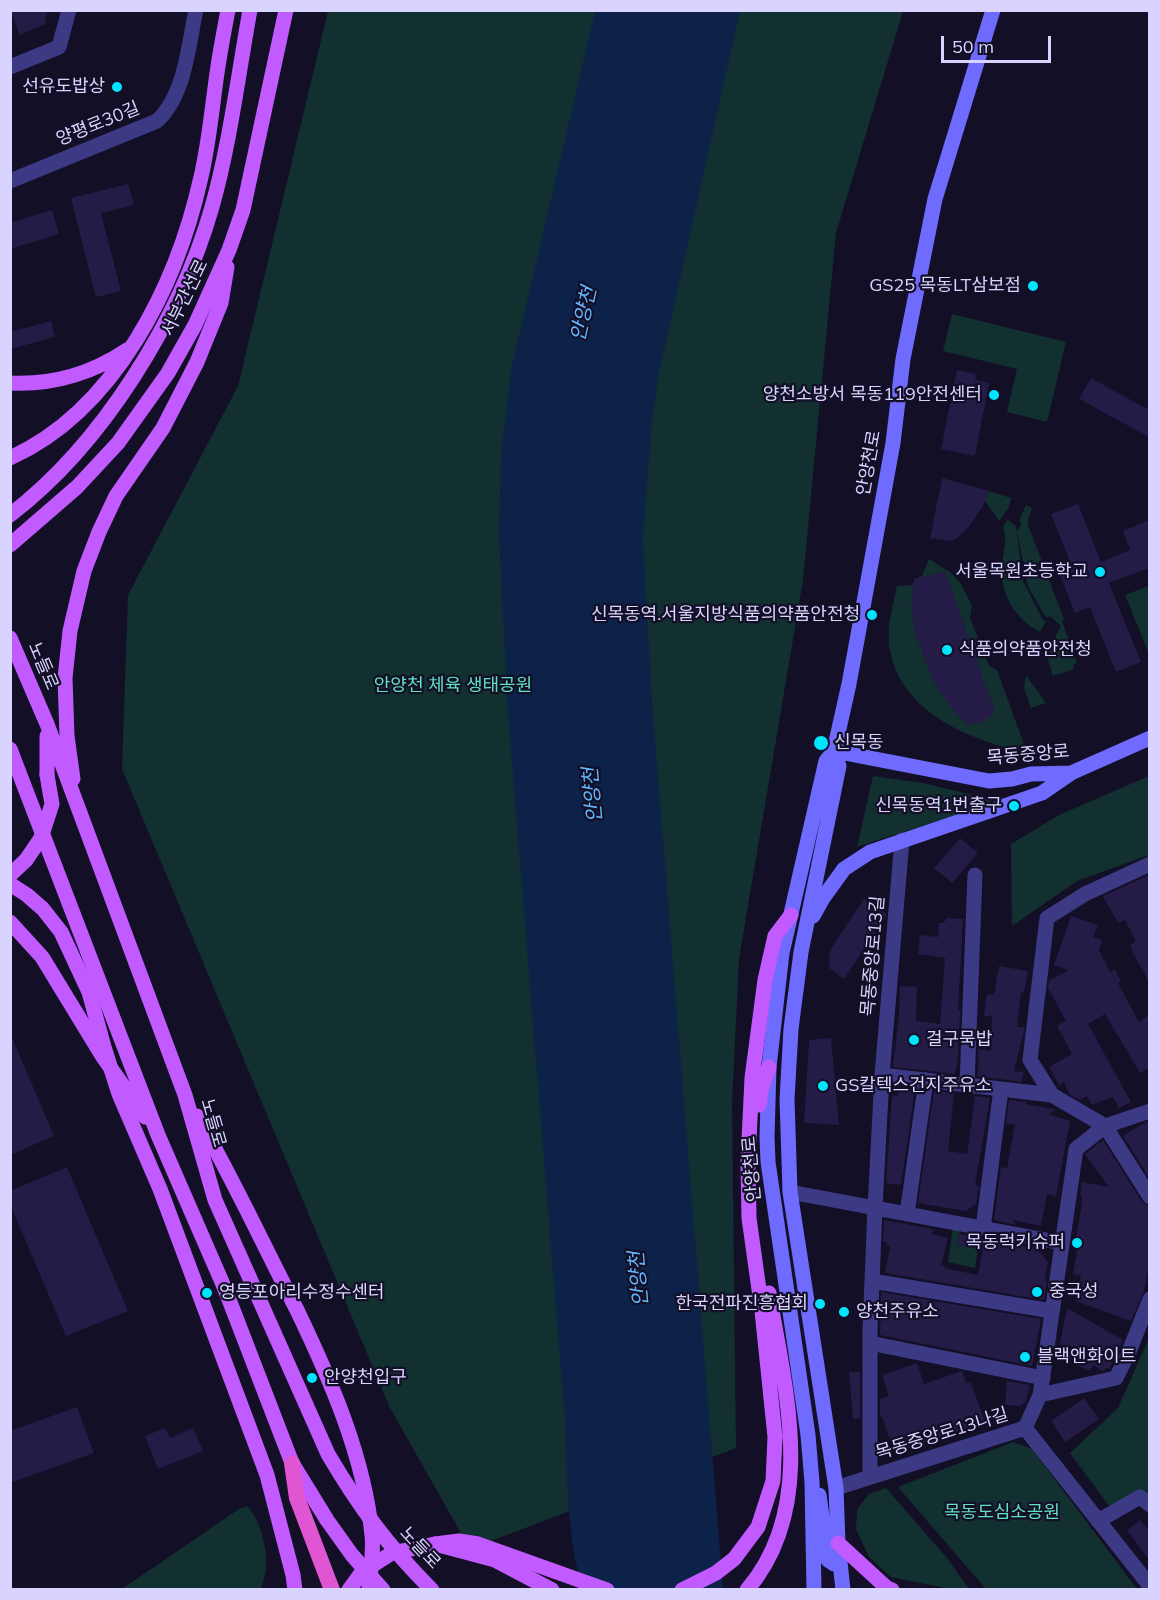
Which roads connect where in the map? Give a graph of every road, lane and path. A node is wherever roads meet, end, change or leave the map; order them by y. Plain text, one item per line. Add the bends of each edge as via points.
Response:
1 (69, 10) edge
2 (196, 10) edge
3 (228, 10) edge
4 (250, 10) edge
5 (286, 10) edge
6 (993, 10) edge
7 (10, 67) edge
8 (10, 181) edge
9 (229, 250) junction
10 (132, 346) junction
11 (10, 383) edge
12 (10, 458) edge
13 (10, 514) edge
14 (10, 545) edge
15 (10, 638) edge
16 (47, 724) junction
17 (1149, 738) edge
18 (10, 749) edge
19 (834, 751) junction
20 (1071, 773) junction
21 (77, 808) junction
22 (902, 840) junction
23 (1149, 864) edge
24 (10, 875) edge
25 (975, 875) dead end
26 (10, 884) edge
27 (791, 915) junction
28 (10, 922) edge
29 (805, 932) junction
30 (769, 1067) junction
31 (882, 1075) junction
32 (926, 1080) junction
33 (968, 1085) junction
34 (1002, 1089) junction
35 (185, 1095) junction
36 (1052, 1095) junction
37 (1149, 1112) edge
38 (1105, 1126) junction
39 (158, 1136) junction
40 (790, 1192) junction
41 (1149, 1197) edge
42 (875, 1208) junction
43 (907, 1214) junction
44 (983, 1228) junction
45 (1062, 1243) junction
46 (872, 1281) junction
47 (1149, 1299) edge
48 (1052, 1311) junction
49 (870, 1343) junction
50 (1042, 1378) junction
51 (1040, 1395) junction
52 (1025, 1428) junction
53 (292, 1463) junction
54 (870, 1477) junction
55 (812, 1482) junction
56 (836, 1488) junction
57 (1149, 1505) edge
58 (1098, 1521) junction
59 (838, 1543) junction
60 (435, 1544) junction
61 (840, 1562) junction
62 (1149, 1586) edge
63 (887, 1589) edge
64 (295, 1590) edge
65 (332, 1590) edge
66 (349, 1590) edge
67 (369, 1590) edge
68 (383, 1590) edge
69 (432, 1590) edge
70 (552, 1590) edge
71 (607, 1590) edge
72 (682, 1590) edge
73 (747, 1590) edge
74 (814, 1590) edge
75 (843, 1590) edge

1 - 7 street via 59,47
2 - 8 street, 양평로30길 via 176,96 162,117
3 - 10 main road via 193,209 169,276
4 - 13 main road, 서부간선로 via 212,207 168,317 137,372 102,419 59,472
5 - 9 main road, 서부간선로 via 245,199
6 - 19 main road, 안양천로 via 934,199
9 - 14 main road, 서부간선로 via 181,351 133,424 77,488
9 - 21 main road via 221,303 197,362 163,428 116,496 91,551 78,592 65,678 67,736
10 - 11 main road via 74,377
10 - 12 main road via 79,412 40,442
15 - 16 main road, 노들로
16 - 21 main road, 노들로
16 - 24 main road, bridge via 47,776 52,804 41,838
17 - 20 main road, 목동중앙로
18 - 39 main road
19 - 20 main road, 목동중앙로 via 989,781
19 - 27 main road, 안양천로 via 826,761
19 - 29 main road, 안양천로 via 839,766
20 - 22 main road via 1042,793
21 - 35 main road, 노들로
22 - 29 main road via 870,852 844,869
22 - 31 street, 목동중앙로13길
23 - 36 street via 1085,894 1047,918 1030,1060
25 - 33 street
26 - 64 main road, bridge via 43,909 61,932 89,992 119,1094 160,1190 267,1475
27 - 30 main road, 안양천로 via 782,953
27 - 72 main road via 776,936 765,980 752,1078 748,1191 775,1437 773,1481 758,1527 734,1559
28 - 39 main road via 42,957 103,1057
29 - 40 main road, 안양천로 via 791,1029 787,1099
30 - 55 main road, 안양천로 via 768,1162
30 - 73 main road via 761,1090 755,1152 757,1204 792,1461 783,1520 763,1566
31 - 32 street
31 - 42 street, 목동중앙로13길
32 - 33 street
32 - 43 street
33 - 34 street
34 - 36 street
34 - 44 street
35 - 67 main road, bridge via 224,1163 340,1409 364,1486 372,1537
35 - 69 main road, 노들로 via 215,1200 328,1454 350,1493 382,1536
36 - 38 street
37 - 38 street, 목동중앙로13나길
38 - 41 street
38 - 45 street, 목동중앙로13나길 via 1076,1149
39 - 53 main road via 225,1288
40 - 42 street
40 - 56 main road, 안양천로
42 - 43 street
42 - 46 street, 목동중앙로13길
43 - 44 street
44 - 45 street
45 - 48 street, 목동중앙로13나길
46 - 48 street
46 - 49 street, 목동중앙로13길
47 - 51 street via 1116,1378
48 - 50 street, 목동중앙로13나길
49 - 50 street
49 - 54 street, 목동중앙로13길
50 - 51 street, 목동중앙로13나길
51 - 52 street, 목동중앙로13나길
52 - 54 street, 목동중앙로13나길
52 - 58 street
53 - 65 highway via 297,1498
53 - 68 main road via 352,1555
54 - 56 street, 목동중앙로13나길
55 - 61 main road via 820,1499 828,1560
55 - 74 main road, 안양천로
56 - 59 main road, 안양천로
57 - 58 street via 1140,1497
58 - 62 street
59 - 61 main road, 안양천로
59 - 63 main road
60 - 66 main road, bridge via 392,1553 362,1572
60 - 70 main road, bridge via 495,1560
60 - 71 main road via 478,1544
61 - 75 main road, 안양천로

